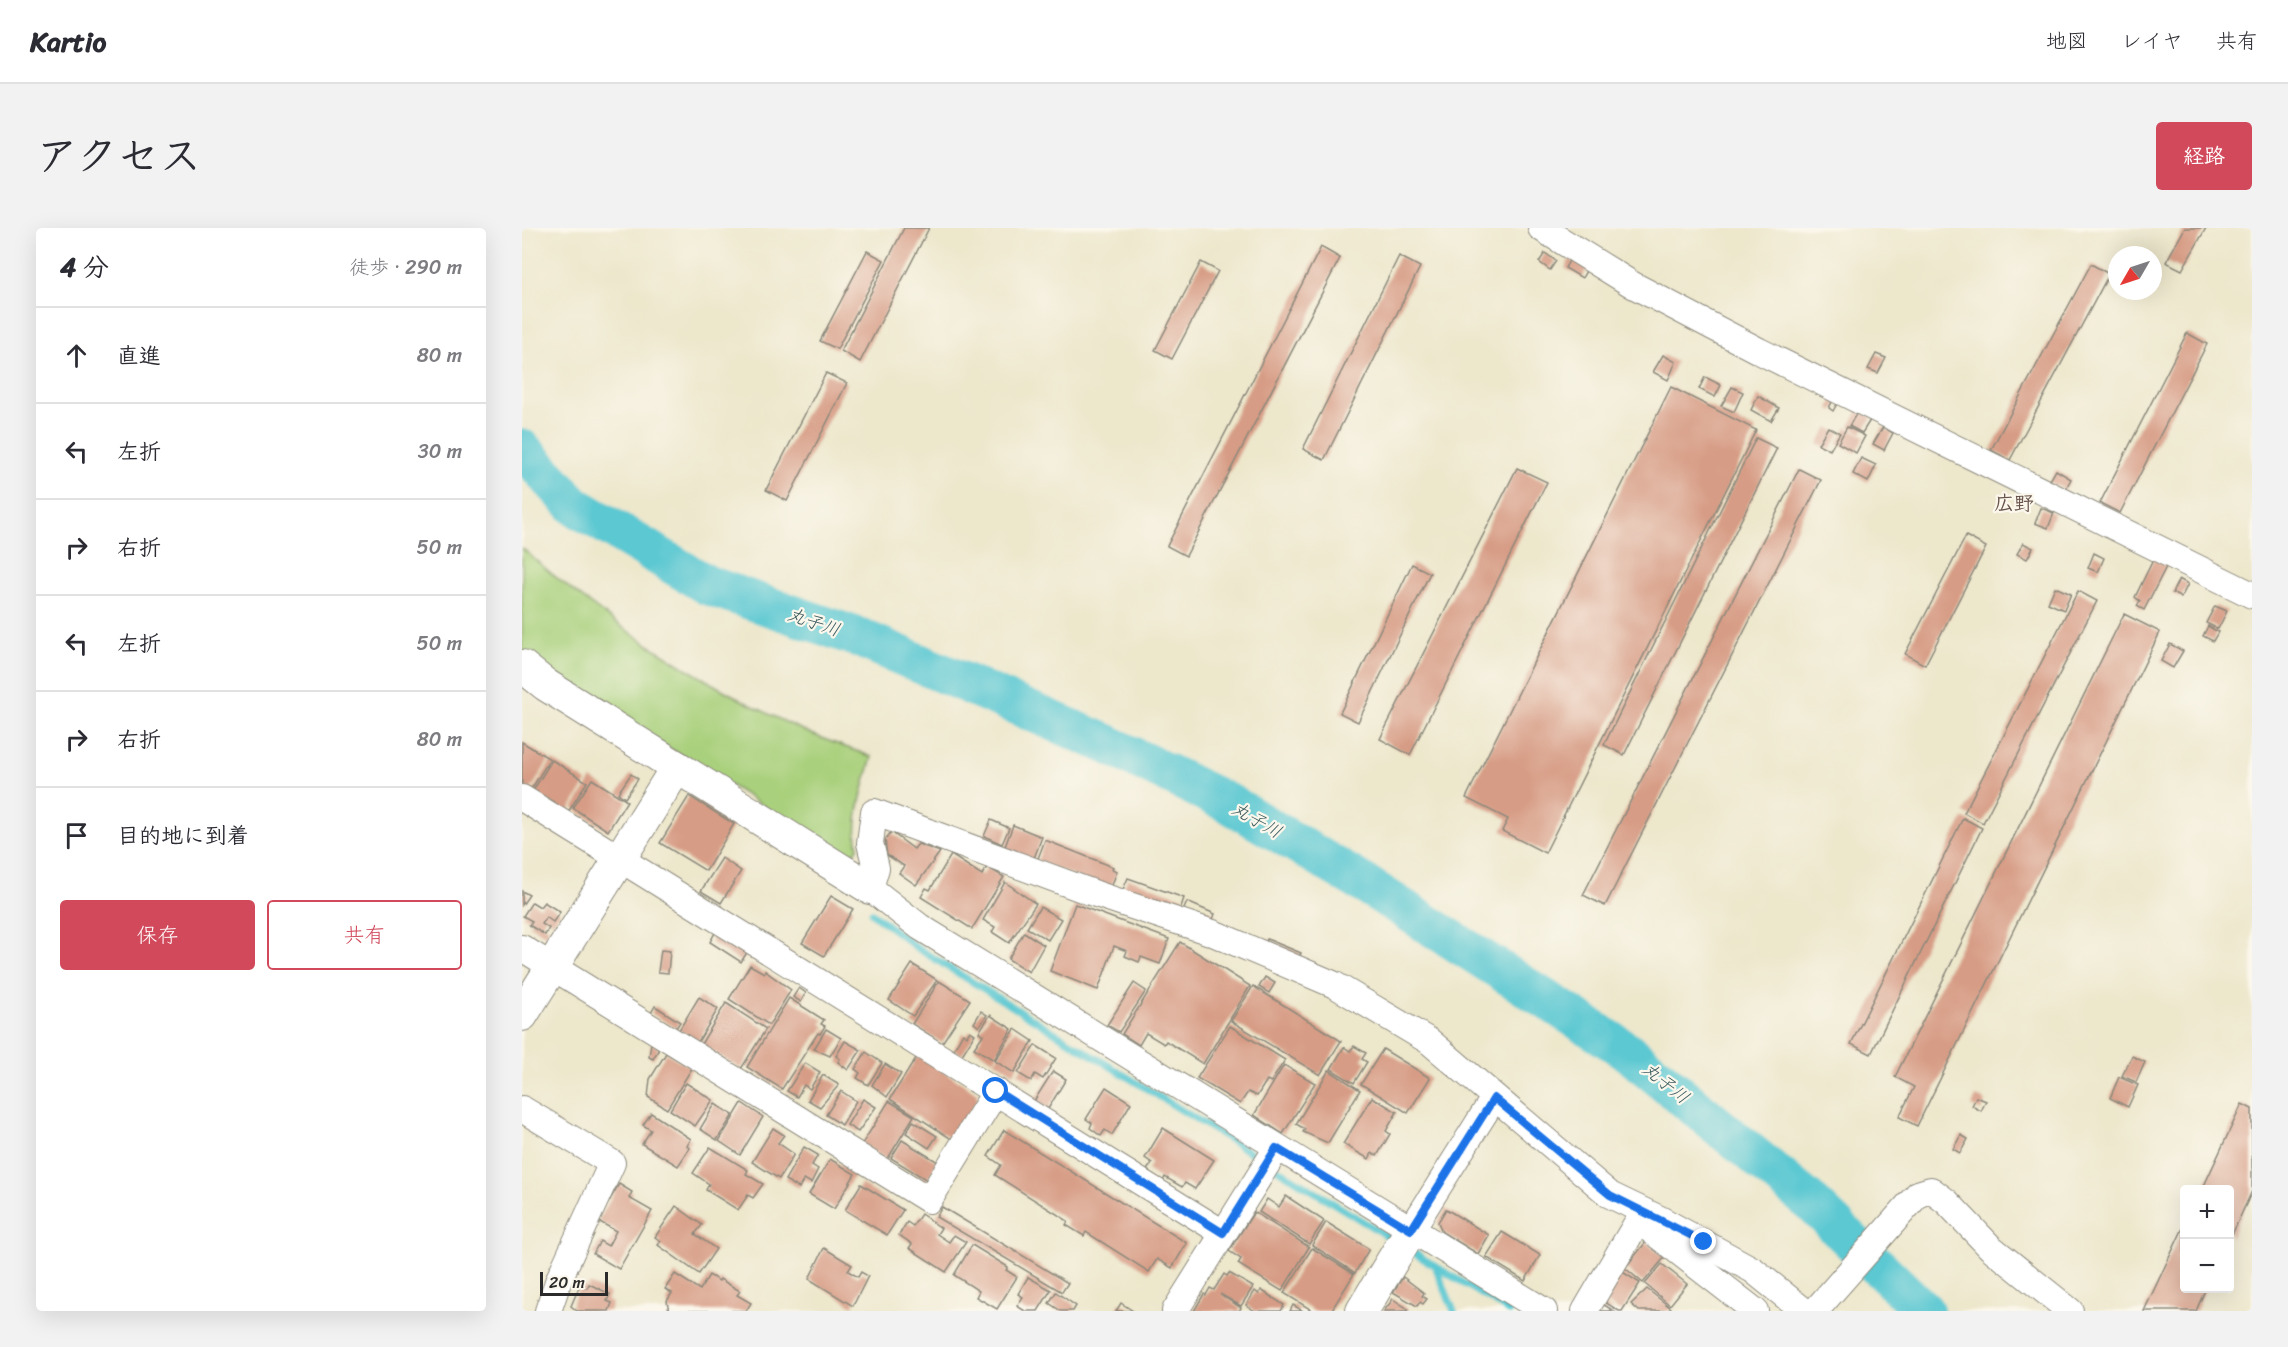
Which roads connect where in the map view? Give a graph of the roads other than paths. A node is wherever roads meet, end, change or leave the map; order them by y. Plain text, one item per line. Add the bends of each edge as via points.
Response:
1 (1541, 228) edge
2 (2252, 595) edge
3 (522, 666) edge
4 (677, 767) junction
5 (522, 798) edge
6 (620, 859) junction
7 (870, 888) junction
8 (522, 948) edge
9 (552, 966) junction
10 (522, 1016) edge
11 (996, 1091) junction
12 (1494, 1098) junction
13 (522, 1109) edge
14 (1276, 1148) junction
15 (1610, 1195) junction
16 (1638, 1221) junction
17 (1411, 1230) junction
18 (1223, 1233) junction
19 (1814, 1309) edge
20 (548, 1311) edge
21 (1175, 1311) edge
22 (1362, 1311) edge
23 (1544, 1311) edge
24 (1585, 1311) edge
25 (1755, 1311) edge
26 (2070, 1311) edge

1 - 2 street via 1633,285 1759,351
3 - 4 street
4 - 6 street
4 - 7 street
5 - 6 street
6 - 9 street
6 - 11 street
7 - 12 street via 876,868 870,843 874,812 1213,933 1335,986 1429,1041
7 - 14 street via 920,927
8 - 9 street
9 - 10 street
9 - 11 street via 929,1200
11 - 18 street
12 - 15 street
12 - 17 street
13 - 20 street via 612,1162
14 - 17 street
14 - 18 street
15 - 16 street
15 - 19 street via 1687,1233
16 - 24 street
16 - 25 street
17 - 22 street
17 - 23 street
18 - 21 street
19 - 26 street via 1918,1194 1931,1190 1990,1247

